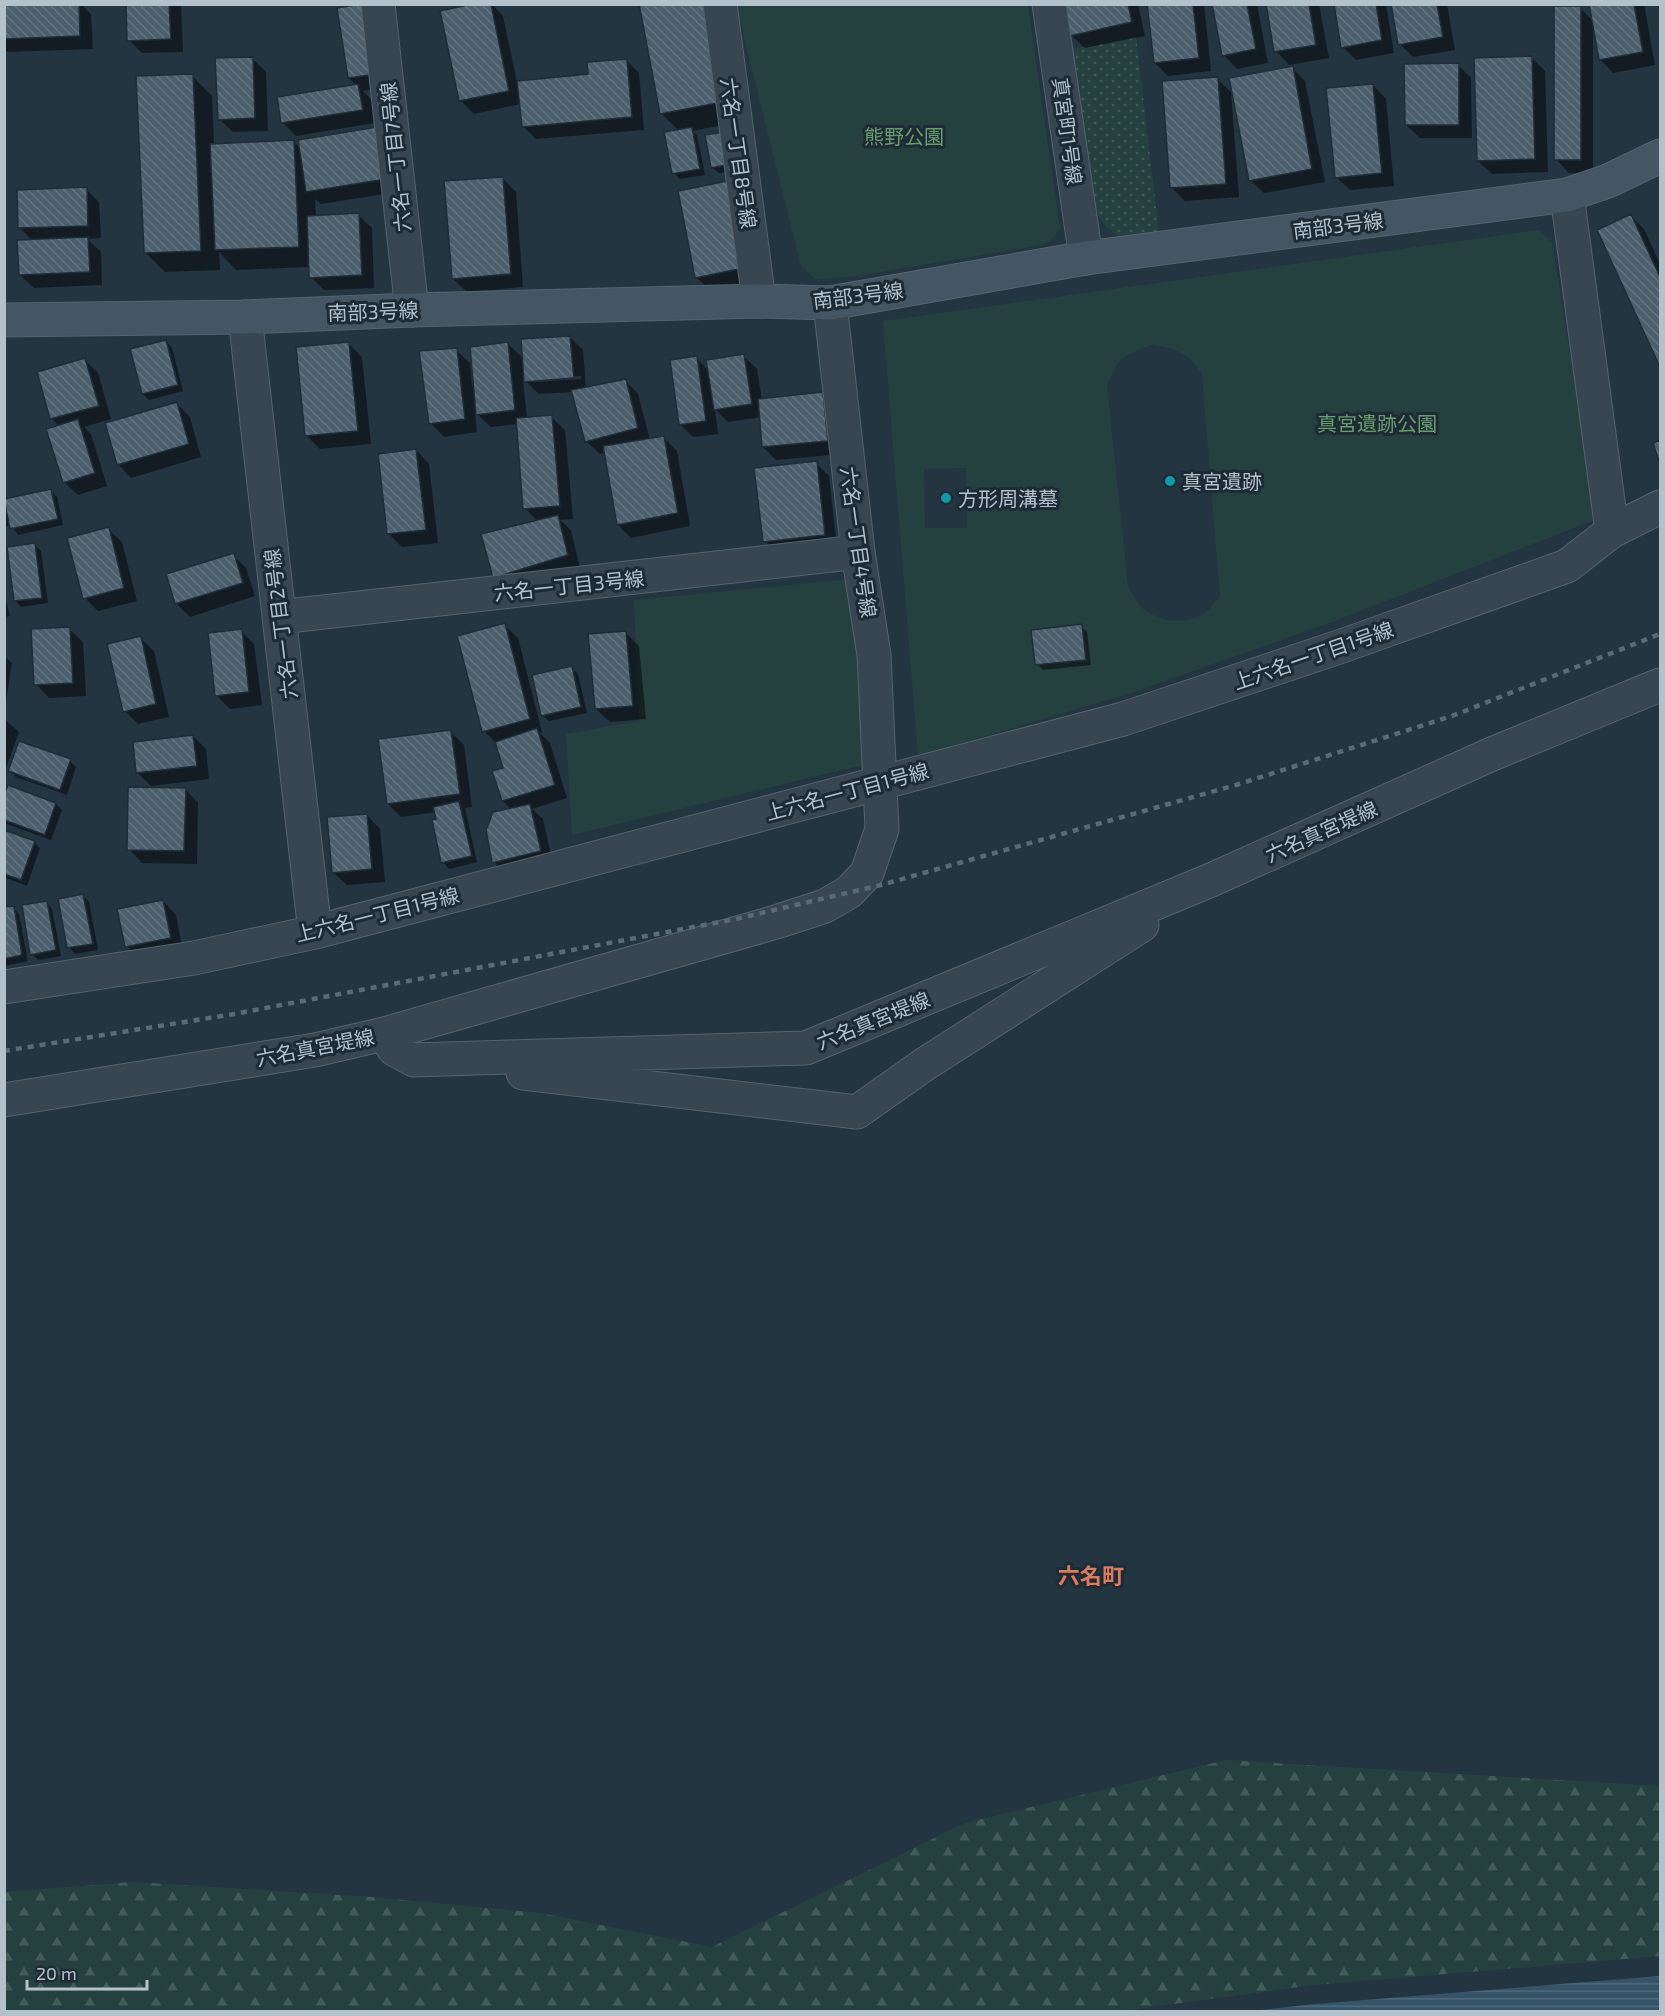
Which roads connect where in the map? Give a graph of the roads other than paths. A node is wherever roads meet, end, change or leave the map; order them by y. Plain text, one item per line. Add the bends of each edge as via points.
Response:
1 (378, 4) edge
2 (720, 4) edge
3 (1049, 4) edge
4 (1660, 156) edge
5 (1567, 195) junction
6 (1086, 258) junction
7 (759, 301) junction
8 (830, 303) junction
9 (412, 310) junction
10 (245, 317) junction
11 (4, 320) edge
12 (1660, 507) edge
13 (1612, 531) junction
14 (858, 552) junction
15 (279, 617) junction
16 (1660, 685) edge
17 (881, 782) junction
18 (1211, 880) junction
19 (315, 932) junction
20 (4, 987) edge
21 (384, 1034) junction
22 (414, 1060) junction
23 (4, 1100) edge

1 - 9 street, 六名一丁目7号線
2 - 7 street, 六名一丁目8号線
3 - 6 street, 真宮町1号線
4 - 5 street, 南部3号線
5 - 6 street, 南部3号線
5 - 13 street
6 - 8 street, 南部3号線
7 - 8 street, 南部3号線
7 - 9 street, 南部3号線
8 - 14 street, 六名一丁目4号線
9 - 10 street, 南部3号線
10 - 11 street, 南部3号線
10 - 15 street, 六名一丁目2号線
12 - 13 street, 上六名一丁目1号線
13 - 17 street, 上六名一丁目1号線 via 1568,566 1339,647 1123,718
14 - 15 street, 六名一丁目3号線
14 - 17 street, 六名一丁目4号線 via 874,655
15 - 19 street, 六名一丁目2号線
16 - 18 street, 六名真宮堤線 via 1492,754
17 - 19 street, 上六名一丁目1号線
17 - 21 street, 六名一丁目4号線 via 882,829 867,873 849,892 825,906
18 - 22 street, 六名真宮堤線 via 806,1048
18 - 22 street via 857,1113
19 - 20 street, 上六名一丁目1号線 via 195,958
21 - 22 street, 六名真宮堤線 via 394,1049
21 - 23 street, 六名真宮堤線 via 315,1050

